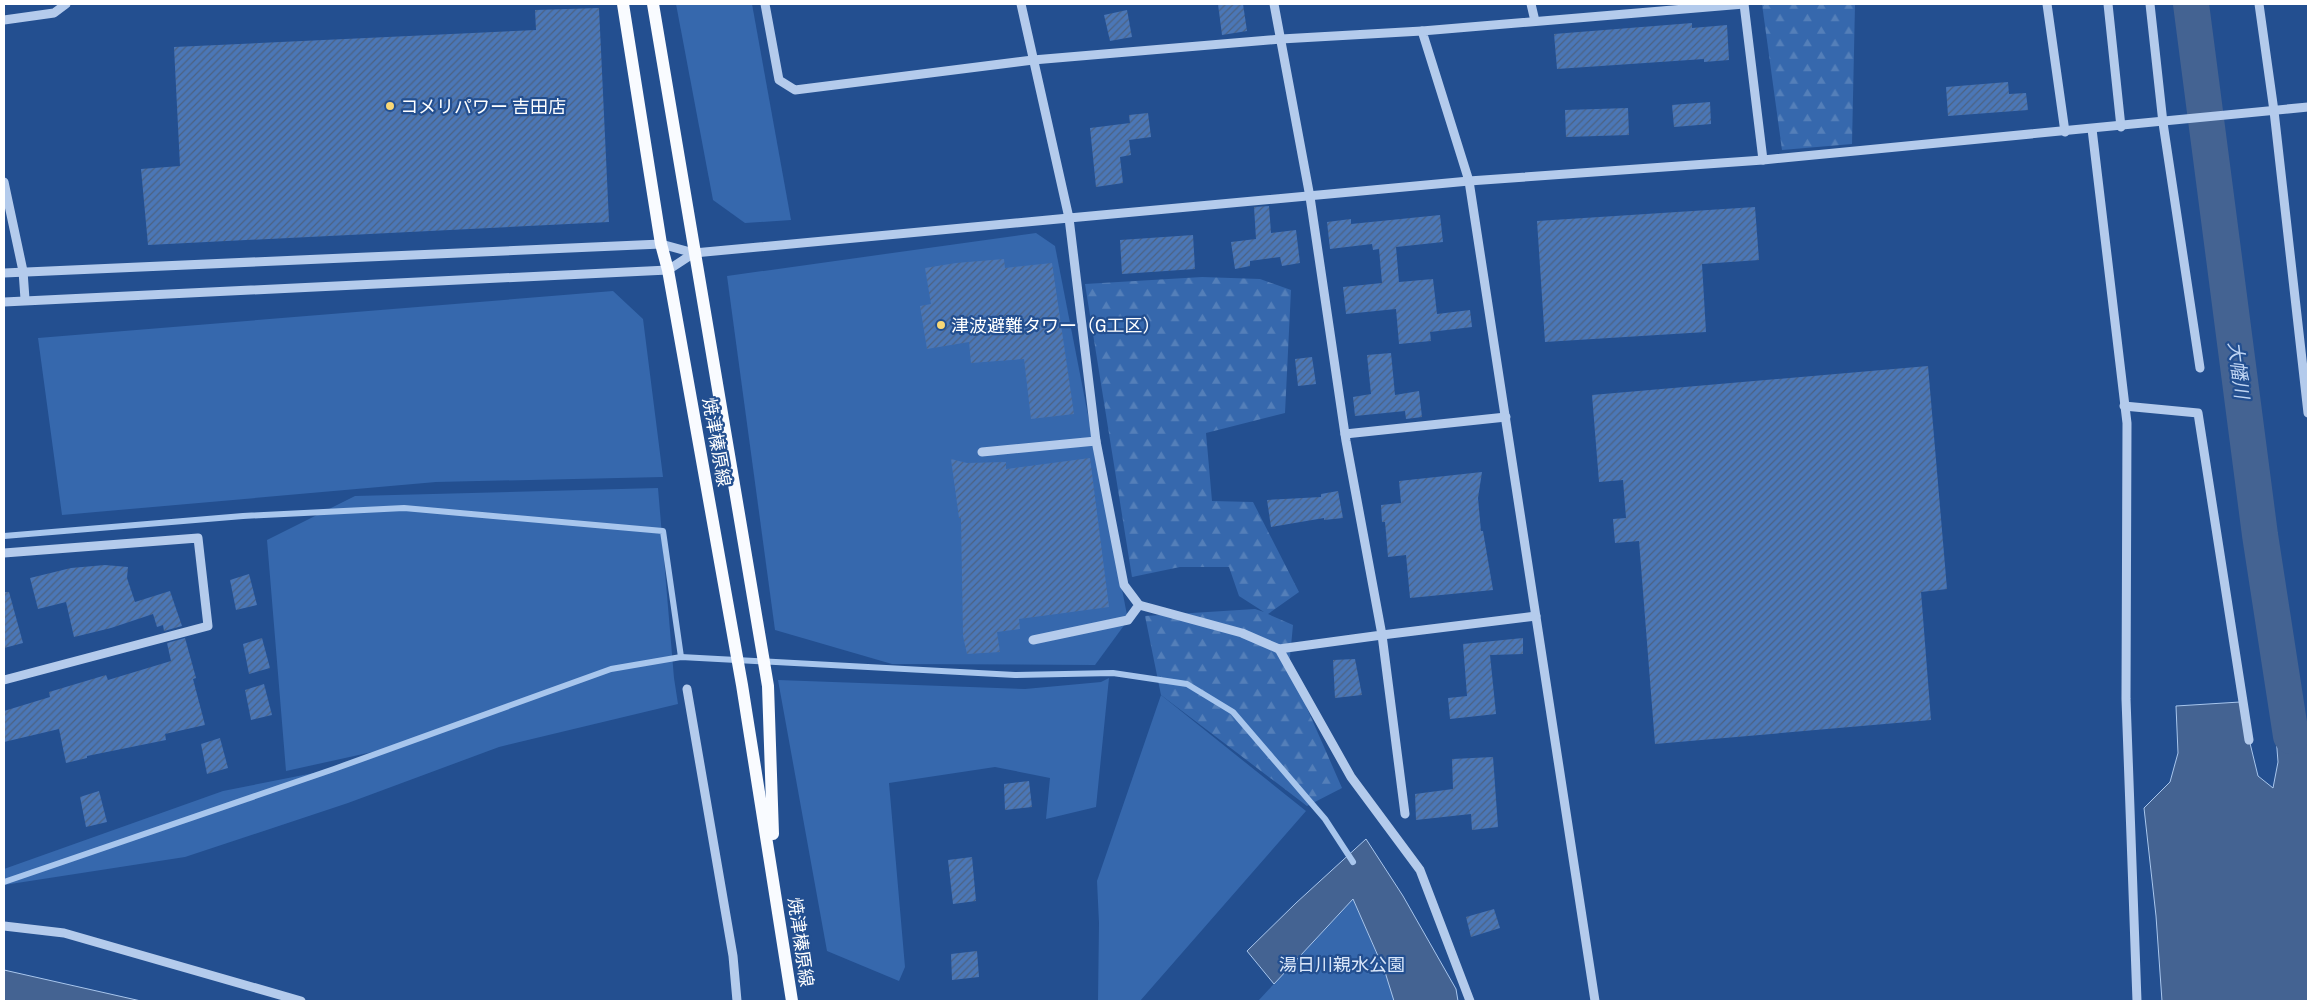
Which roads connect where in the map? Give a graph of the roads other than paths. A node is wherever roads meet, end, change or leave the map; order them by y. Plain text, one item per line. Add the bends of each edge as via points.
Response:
1 (66, 4) edge
2 (623, 4) edge
3 (653, 4) edge
4 (765, 4) edge
5 (1021, 4) edge
6 (1274, 4) edge
7 (1531, 4) edge
8 (1744, 4) edge
9 (2047, 4) edge
10 (2108, 4) edge
11 (2150, 4) edge
12 (2259, 4) edge
13 (4, 20) edge
14 (1535, 22) junction
15 (1422, 31) junction
16 (1281, 39) junction
17 (1033, 60) junction
18 (2308, 107) edge
19 (2274, 111) junction
20 (2164, 123) junction
21 (2121, 127) junction
22 (2092, 129) junction
23 (2066, 132) junction
24 (1763, 160) junction
25 (1470, 181) junction
26 (4, 182) edge
27 (1310, 197) junction
28 (1069, 218) junction
29 (661, 244) junction
30 (694, 253) junction
31 (668, 270) junction
32 (23, 272) junction
33 (4, 274) edge
34 (25, 299) junction
35 (4, 302) edge
36 (2200, 368) dead end
37 (2124, 406) junction
38 (2308, 413) edge
39 (1506, 417) junction
40 (1345, 434) junction
41 (1096, 441) junction
42 (982, 452) dead end
43 (4, 553) edge
44 (1140, 605) junction
45 (1536, 616) junction
46 (1382, 635) junction
47 (1033, 640) dead end
48 (1279, 649) junction
49 (4, 680) edge
50 (687, 689) dead end
51 (2249, 740) dead end
52 (1405, 814) dead end
53 (776, 888) junction
54 (4, 926) edge
55 (301, 1001) edge
56 (737, 1001) edge
57 (792, 1001) edge
58 (1470, 1001) edge
59 (1595, 1001) edge
60 (2137, 1001) edge

1 - 13 street via 54,13
2 - 29 main road, 焼津榛原線
3 - 30 main road, 焼津榛原線
4 - 17 street via 778,80 795,90
5 - 17 street
6 - 16 street
7 - 14 street
8 - 14 street
8 - 24 street
9 - 23 street
10 - 21 street
11 - 20 street
12 - 19 street
14 - 15 street
15 - 16 street
15 - 25 street
16 - 17 street
16 - 27 street
17 - 28 street
18 - 19 street
19 - 20 street
19 - 38 street
20 - 21 street
20 - 36 street
21 - 22 street
22 - 23 street
22 - 37 street
23 - 24 street
24 - 25 street
25 - 27 street
25 - 39 street
26 - 32 street
27 - 28 street
27 - 40 street
28 - 30 street
28 - 41 street
29 - 30 street
29 - 31 main road, 焼津榛原線
29 - 32 street
30 - 31 street
30 - 53 main road, 焼津榛原線 via 768,686
31 - 34 street
31 - 53 main road, 焼津榛原線
32 - 33 street
32 - 34 street
34 - 35 street
37 - 51 street via 2198,413
37 - 60 street via 2127,423 2126,700
39 - 40 street
39 - 45 street
40 - 46 street
41 - 42 street
41 - 44 street via 1124,585
43 - 49 street via 198,538 208,626
44 - 47 street via 1128,620
44 - 48 street via 1242,633
45 - 46 street
45 - 59 street
46 - 48 street
46 - 52 street
48 - 58 street via 1351,777 1420,870
50 - 56 street via 733,956
53 - 57 main road, 焼津榛原線
54 - 55 street via 64,933

